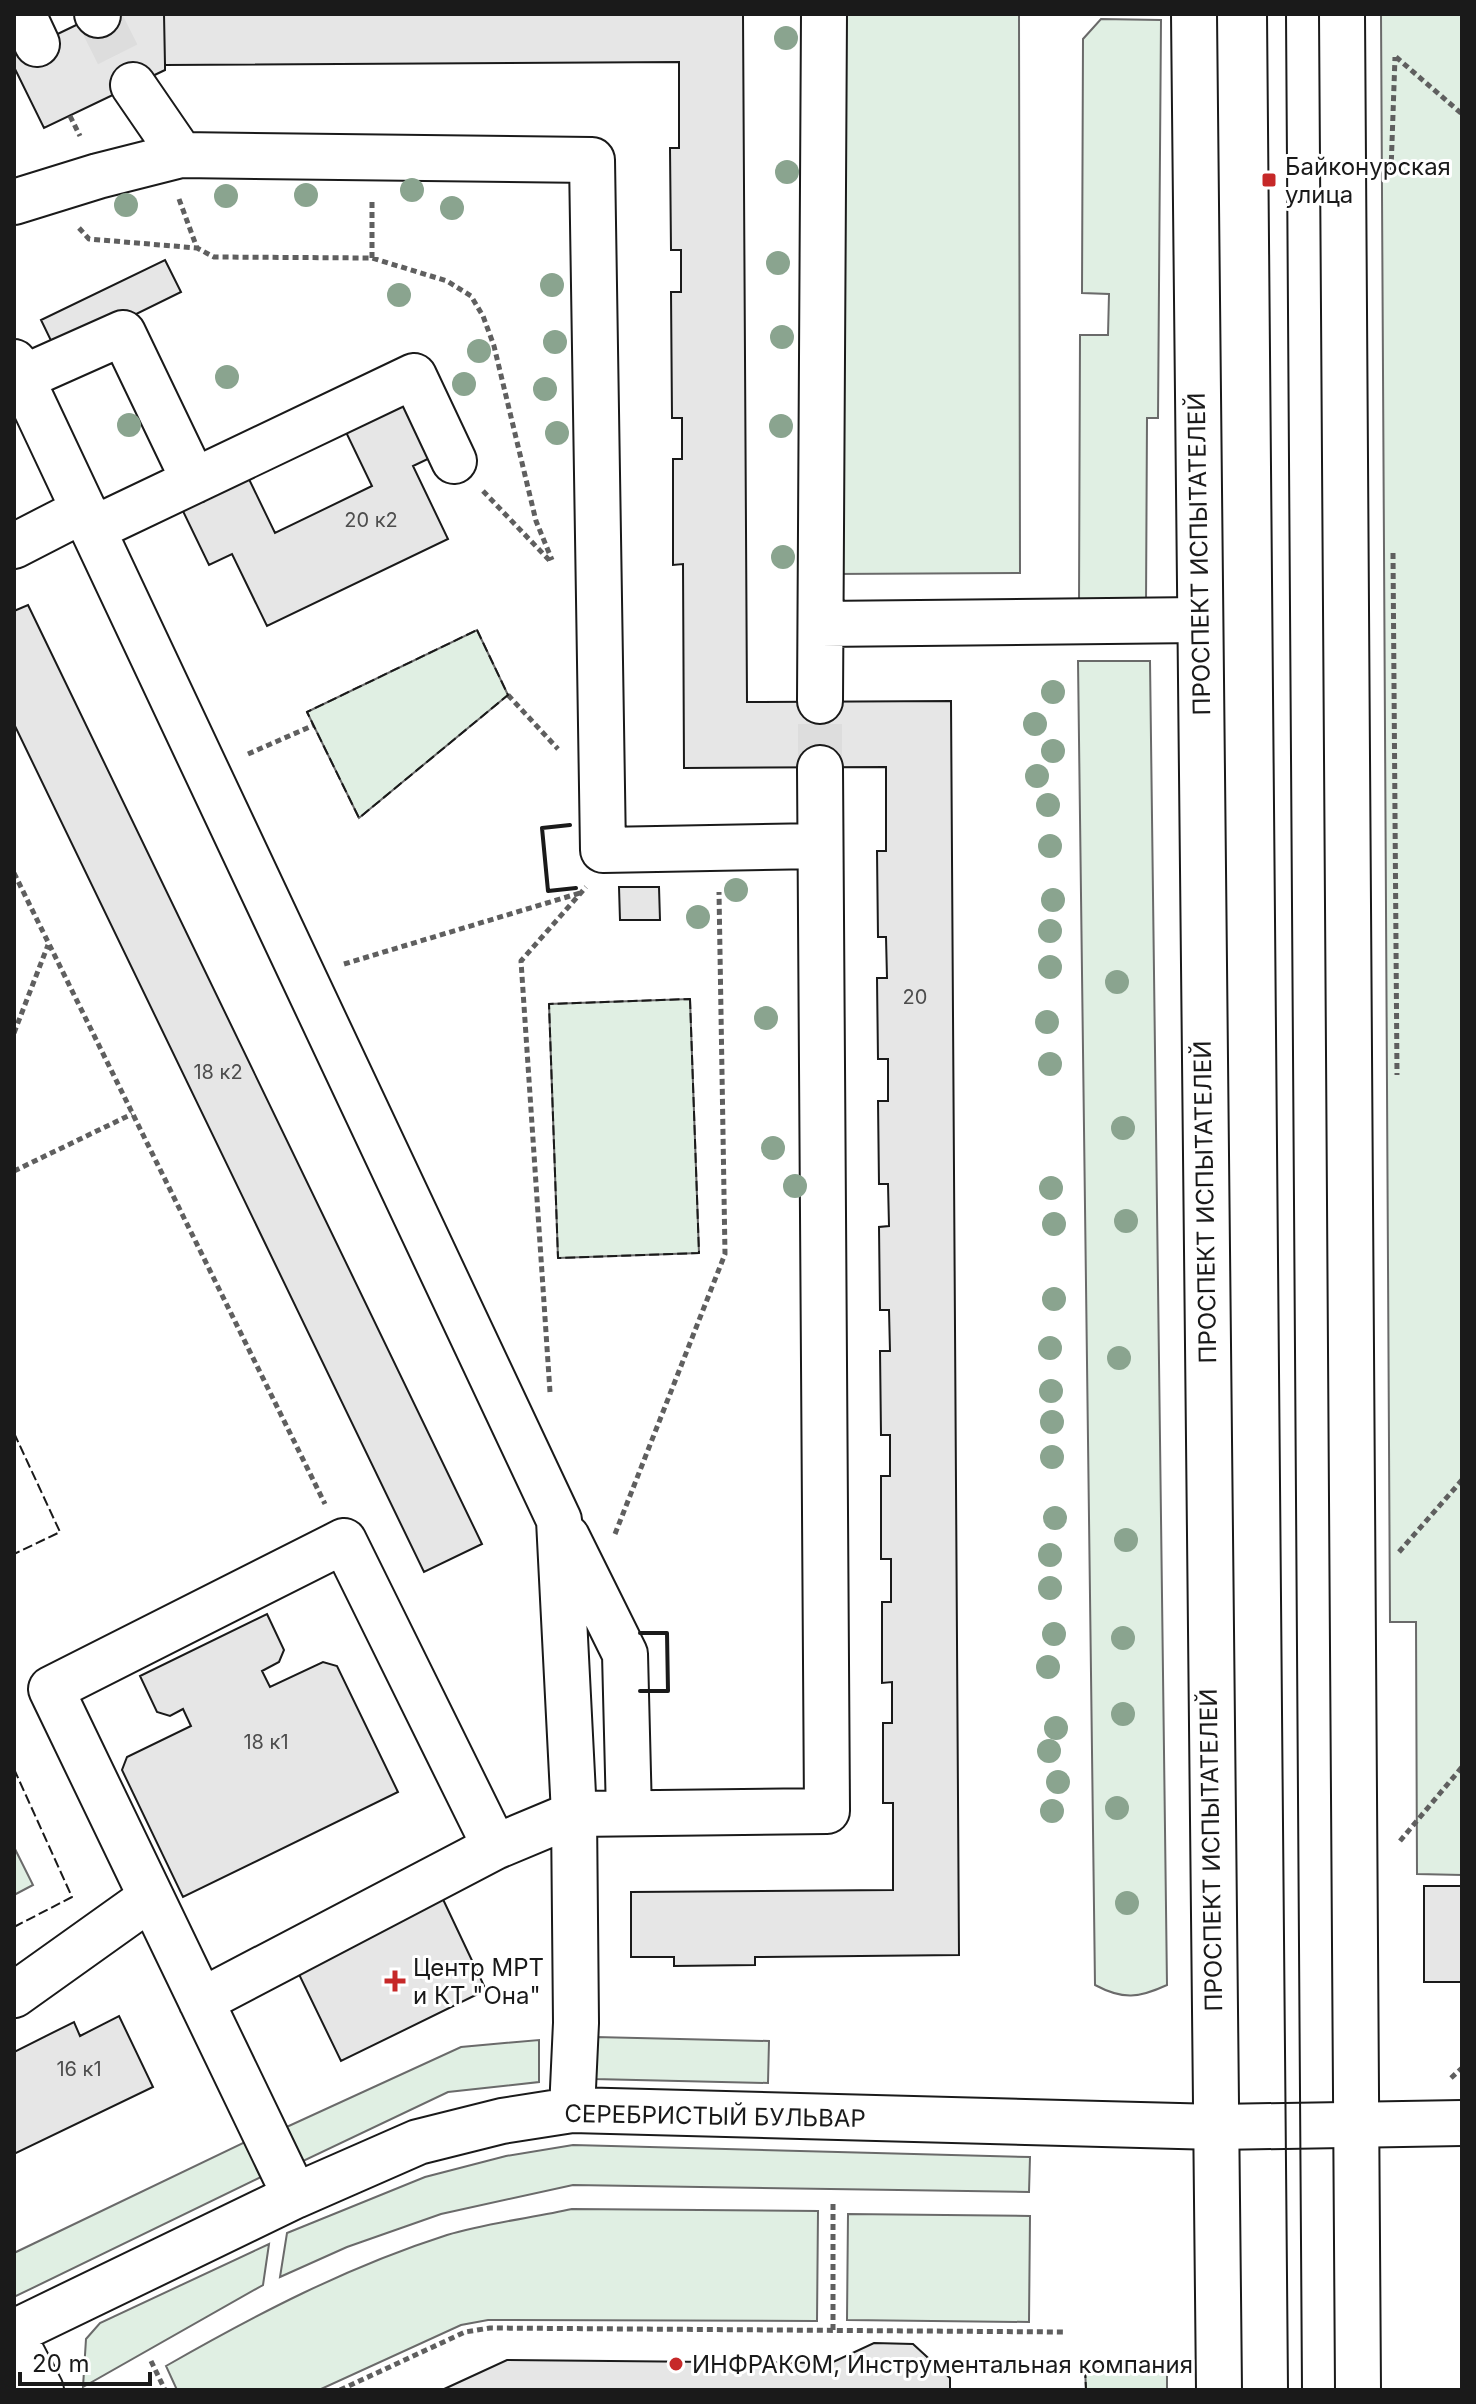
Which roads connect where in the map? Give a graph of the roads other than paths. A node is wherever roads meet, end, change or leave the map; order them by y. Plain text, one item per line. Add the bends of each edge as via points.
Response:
1 (824, 14) edge
2 (1194, 14) edge
3 (1342, 14) edge
4 (133, 85) tunnel mouth
5 (181, 155) junction
6 (30, 197) edge
7 (18, 370) edge
8 (454, 461) road end
9 (194, 481) junction
10 (88, 520) junction
11 (14, 546) edge
12 (1200, 620) junction
13 (821, 624) junction
14 (820, 701) tunnel mouth
15 (820, 768) tunnel mouth
16 (820, 846) junction
17 (559, 1520) junction
18 (629, 1813) junction
19 (574, 1814) junction
20 (495, 1847) junction
21 (150, 1898) junction
22 (14, 1995) edge
23 (201, 2001) junction
24 (572, 2110) junction
25 (1462, 2123) edge
26 (1356, 2124) junction
27 (1217, 2127) junction
28 (295, 2196) junction
29 (14, 2332) edge
30 (14, 2338) edge
31 (41, 2390) edge
32 (1219, 2390) edge
33 (1358, 2390) edge

1 - 13 main road
2 - 12 main road, ПРОСПЕКТ ИСПЫТАТЕЛЕЙ
3 - 26 main road
4 - 5 main road
5 - 6 main road
5 - 16 main road via 592,160 603,850
7 - 9 main road via 123,333
7 - 10 main road
8 - 9 main road via 414,376
9 - 10 main road
10 - 11 main road
10 - 17 main road
12 - 13 main road
12 - 27 main road, ПРОСПЕКТ ИСПЫТАТЕЛЕЙ
13 - 14 main road
15 - 16 main road
16 - 18 main road via 827,1811
17 - 18 main road via 625,1654
17 - 19 main road
18 - 19 main road
19 - 20 main road
19 - 24 main road
20 - 21 main road via 344,1541 51,1689
20 - 23 main road
21 - 22 main road
21 - 23 main road
23 - 28 main road
24 - 27 main road, СЕРЕБРИСТЫЙ БУЛЬВАР
24 - 28 main road, СЕРЕБРИСТЫЙ БУЛЬВАР via 418,2142
25 - 26 main road, СЕРЕБРИСТЫЙ БУЛЬВАР
26 - 27 main road, СЕРЕБРИСТЫЙ БУЛЬВАР
26 - 33 main road
27 - 32 main road, ПРОСПЕКТ ИСПЫТАТЕЛЕЙ
28 - 29 main road, СЕРЕБРИСТЫЙ БУЛЬВАР
30 - 31 main road

